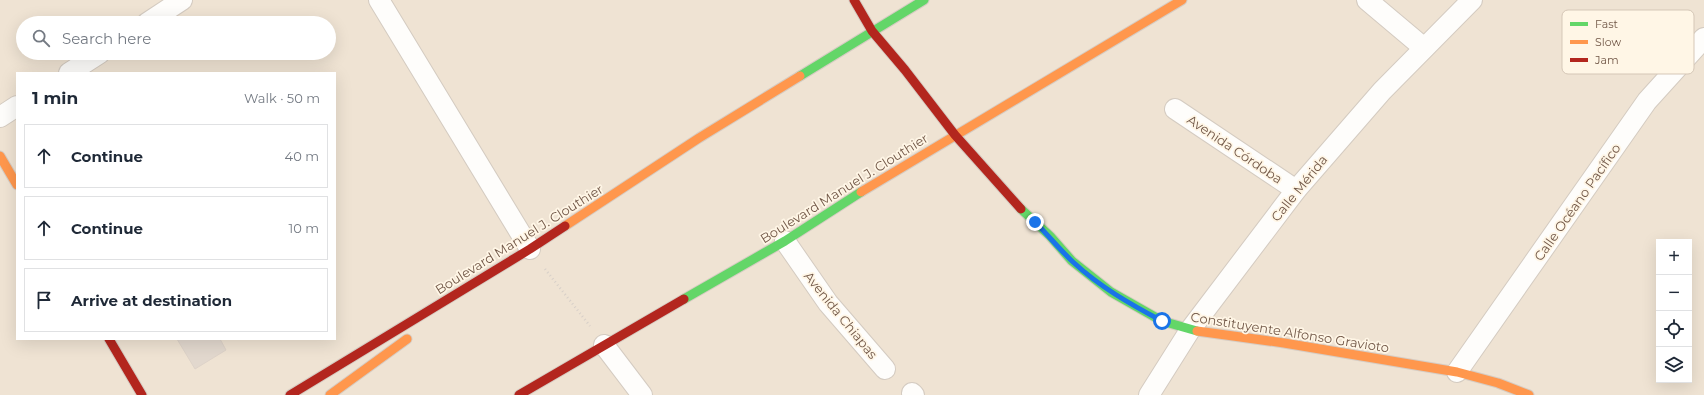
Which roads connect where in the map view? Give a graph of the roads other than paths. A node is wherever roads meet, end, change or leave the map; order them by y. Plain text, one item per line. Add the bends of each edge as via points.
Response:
1 (182, 0) edge
2 (379, 0) edge
3 (854, 0) edge
4 (924, 0) edge
5 (1182, 0) edge
6 (1367, 0) edge
7 (1472, 0) edge
8 (157, 16) edge
9 (872, 31) junction
10 (1704, 38) edge
11 (1424, 48) junction
12 (1694, 49) edge
13 (89, 60) edge
14 (71, 72) edge
15 (1671, 74) edge
16 (16, 107) edge
17 (1175, 109) dead end
18 (0, 117) edge
19 (955, 135) junction
20 (0, 156) edge
21 (16, 183) edge
22 (1296, 190) junction
23 (785, 241) junction
24 (530, 249) junction
25 (466, 288) junction
26 (426, 323) dead end
27 (1190, 330) junction
28 (414, 333) dead end
29 (110, 340) edge
30 (604, 345) junction
31 (885, 369) dead end
32 (1457, 372) junction
33 (142, 395) edge
34 (290, 395) edge
35 (330, 395) edge
36 (519, 395) edge
37 (642, 395) edge
38 (1149, 395) edge
39 (1529, 395) edge

1 - 8 street
2 - 24 street
3 - 9 main road, Constituyente Alfonso Gravioto
4 - 9 main road, Boulevard Manuel J. Clouthier
5 - 19 main road, Boulevard Manuel J. Clouthier
6 - 11 street
7 - 11 street, Calle Mérida
9 - 19 main road, Constituyente Alfonso Gravioto
9 - 24 main road, Boulevard Manuel J. Clouthier via 699,138
10 - 12 street, Calle Océano Pacífico
11 - 22 street, Calle Mérida via 1382,91
13 - 14 street
15 - 32 street, Calle Océano Pacífico via 1647,101
16 - 18 street
17 - 22 street, Avenida Córdoba
19 - 23 main road, Boulevard Manuel J. Clouthier via 869,186
19 - 27 main road, Constituyente Alfonso Gravioto via 1014,202 1072,261 1132,306 1162,321
20 - 21 main road
22 - 27 street, Calle Mérida
23 - 30 main road, Boulevard Manuel J. Clouthier
23 - 31 street, Avenida Chiapas via 828,303
24 - 25 main road, Boulevard Manuel J. Clouthier
25 - 26 main road
25 - 34 main road, Boulevard Manuel J. Clouthier
27 - 32 main road, Constituyente Alfonso Gravioto
27 - 38 street, Calle Mérida
28 - 35 main road
29 - 33 main road
30 - 36 main road, Boulevard Manuel J. Clouthier
30 - 37 street
32 - 39 main road, Constituyente Alfonso Gravioto

